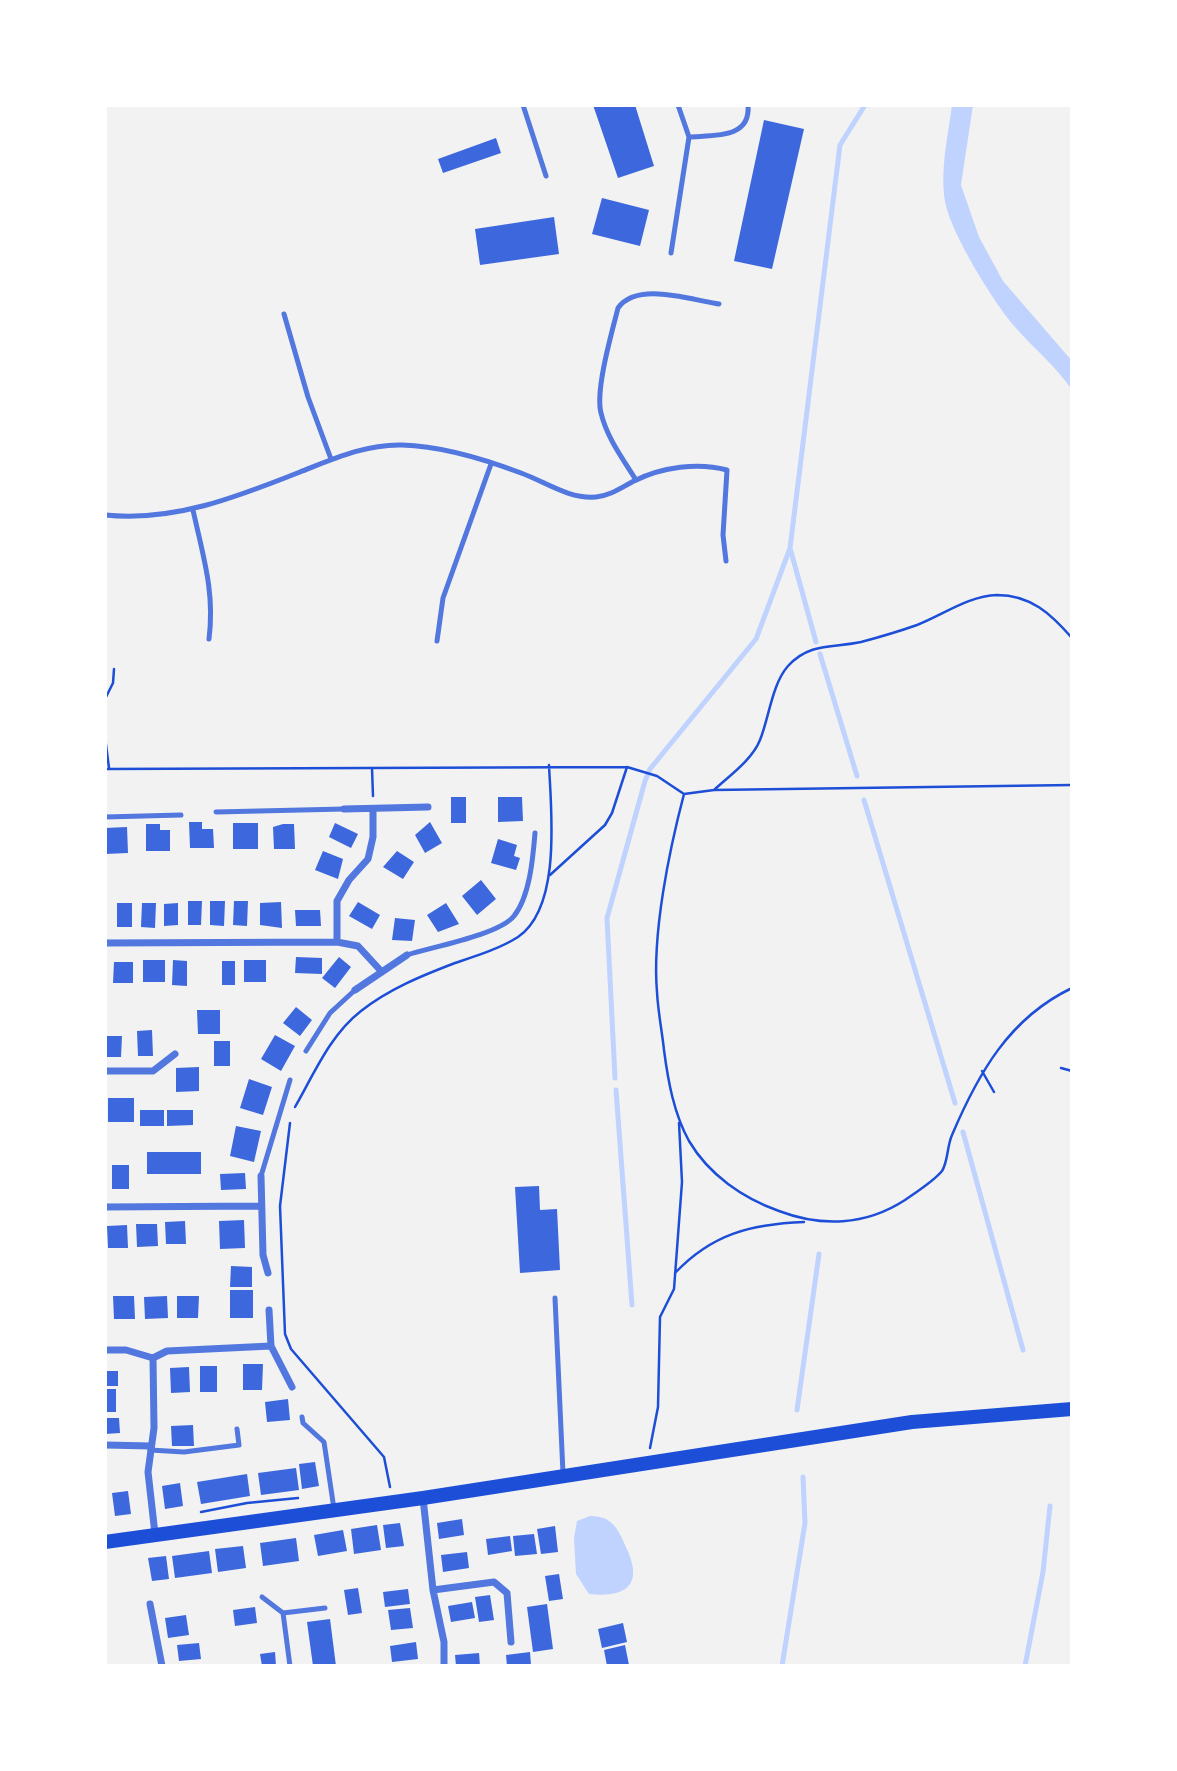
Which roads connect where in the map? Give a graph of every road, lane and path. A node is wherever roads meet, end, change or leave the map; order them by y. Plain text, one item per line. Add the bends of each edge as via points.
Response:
1 (523, 105) edge
2 (678, 105) edge
3 (748, 105) edge
4 (689, 138) junction
5 (547, 176) dead end
6 (671, 253) dead end
7 (719, 304) dead end
8 (284, 314) dead end
9 (331, 459) junction
10 (491, 464) junction
11 (636, 480) junction
12 (193, 510) junction
13 (105, 515) edge
14 (726, 561) dead end
15 (1072, 638) edge
16 (209, 639) dead end
17 (437, 641) dead end
18 (114, 669) dead end
19 (105, 699) edge
20 (105, 737) edge
21 (549, 765) junction
22 (627, 767) junction
23 (372, 768) junction
24 (107, 769) edge
25 (1072, 785) edge
26 (713, 790) junction
27 (684, 794) junction
28 (428, 807) dead end
29 (344, 809) joint
30 (373, 809) junction
31 (216, 812) dead end
32 (181, 815) dead end
33 (105, 817) edge
34 (535, 833) dead end
35 (549, 875) junction
36 (337, 942) junction
37 (105, 943) edge
38 (407, 955) joint
39 (381, 971) junction
40 (1072, 988) edge
41 (355, 990) joint
42 (306, 1051) dead end
43 (175, 1054) dead end
44 (1061, 1068) dead end
45 (105, 1071) edge
46 (982, 1071) junction
47 (1072, 1071) edge
48 (290, 1080) dead end
49 (994, 1092) dead end
50 (293, 1108) dead end
51 (291, 1119) dead end
52 (679, 1120) junction
53 (261, 1176) joint
54 (261, 1206) junction
55 (105, 1208) edge
56 (807, 1222) junction
57 (268, 1273) dead end
58 (675, 1273) junction
59 (555, 1298) dead end
60 (270, 1310) dead end
61 (271, 1346) junction
62 (105, 1350) edge
63 (153, 1358) junction
64 (292, 1387) dead end
65 (1072, 1409) edge
66 (302, 1417) dead end
67 (237, 1429) dead end
68 (105, 1445) edge
69 (151, 1448) junction
70 (650, 1449) dead end
71 (563, 1476) junction
72 (390, 1487) dead end
73 (423, 1498) junction
74 (334, 1509) junction
75 (155, 1534) junction
76 (105, 1542) edge
77 (433, 1590) junction
78 (261, 1597) dead end
79 (150, 1604) dead end
80 (325, 1608) dead end
81 (283, 1613) junction
82 (510, 1642) dead end
83 (162, 1666) edge
84 (290, 1666) edge
85 (444, 1666) edge

1 - 5 lane
2 - 4 lane
3 - 4 lane via 748,118 740,129
4 - 6 lane
7 - 11 lane via 649,294 635,295 618,307 600,387 600,410
8 - 9 lane
9 - 10 lane via 365,448 401,445 458,453
9 - 12 lane
10 - 11 lane via 583,497 599,497
10 - 17 lane via 443,597
11 - 14 lane via 682,467 727,470
12 - 13 lane
12 - 16 lane via 210,581
15 - 26 path via 1047,610 1015,597 995,595 963,603 919,625 800,654 786,668 759,743
18 - 19 path via 114,683
20 - 24 path
21 - 22 path
21 - 23 path
21 - 35 path
22 - 27 path via 657,776
22 - 35 path via 605,825
23 - 24 path
23 - 30 path
25 - 26 path
26 - 27 path
27 - 52 path via 661,916 656,990
28 - 30 street
29 - 30 street
29 - 31 lane
30 - 36 street via 368,859 337,901
32 - 33 lane
34 - 38 lane via 531,872 514,916 498,928
35 - 50 path via 538,912 521,935 390,991 358,1013 335,1038
36 - 37 street
36 - 39 street via 358,946
38 - 39 street
39 - 41 street
40 - 46 path via 1013,1028
41 - 42 lane via 330,1013
43 - 45 street via 153,1071
44 - 47 path
46 - 49 path
46 - 56 path via 950,1138 942,1170 904,1201 855,1222
48 - 53 lane
51 - 72 path via 279,1206 285,1334 291,1349 384,1457
52 - 56 path via 691,1144 723,1181 757,1203
52 - 58 path via 682,1182
53 - 54 street
54 - 55 street
54 - 57 street
56 - 58 path via 770,1223 733,1233 697,1251
58 - 70 path via 674,1289 660,1317 658,1407
59 - 71 lane
60 - 61 street
61 - 63 street via 167,1351
61 - 64 street
62 - 63 street
63 - 69 street
65 - 71 main road via 912,1422
66 - 74 lane via 324,1442
67 - 69 lane via 239,1445 184,1452
68 - 69 street
69 - 75 street via 148,1472
71 - 73 main road
73 - 74 main road
73 - 77 street
74 - 75 main road
75 - 76 main road
77 - 82 street via 494,1583 507,1593
77 - 85 street
78 - 81 lane
79 - 83 street
80 - 81 lane
81 - 84 lane

